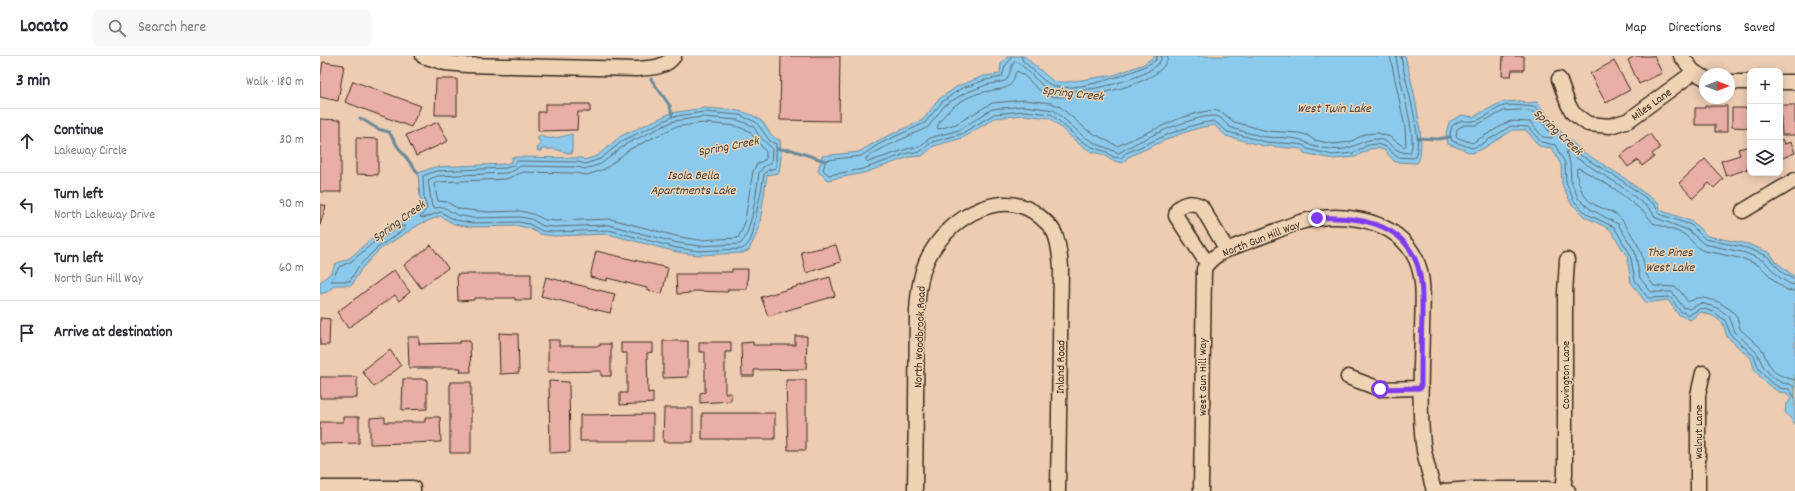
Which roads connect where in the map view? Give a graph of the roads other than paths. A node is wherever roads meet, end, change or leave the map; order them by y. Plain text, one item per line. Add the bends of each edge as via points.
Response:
1 (423, 56) edge
2 (674, 56) edge
3 (1681, 56) edge
4 (1699, 74) edge
5 (1699, 76) edge
6 (1559, 78) dead end
7 (1735, 82) edge
8 (1747, 82) edge
9 (1783, 82) edge
10 (1795, 82) edge
11 (1795, 180) edge
12 (1743, 211) dead end
13 (1058, 243) joint
14 (1227, 250) junction
15 (1567, 260) dead end
16 (1207, 263) junction
17 (1703, 373) dead end
18 (1348, 377) dead end
19 (1421, 388) junction
20 (320, 488) edge
21 (1506, 490) edge
22 (412, 491) edge
23 (915, 491) edge
24 (1058, 491) edge
25 (1202, 491) edge
26 (1434, 491) edge
27 (1444, 491) edge
28 (1565, 491) edge
29 (1698, 491) edge

1 - 2 street via 467,66 636,69 652,68 670,61
3 - 4 street
5 - 6 street, Miles Lane via 1629,120 1610,126 1588,124 1573,113
7 - 8 street
9 - 10 street
11 - 12 street
13 - 23 street, North Woodbrook Road via 1049,225 1031,211 1009,204 996,204 983,207 956,224 944,234 928,257 918,298
13 - 24 street, Inland Road via 1061,267
14 - 16 street, North Gun Hill Way
14 - 16 street via 1201,206 1191,203 1183,205 1176,212 1176,216
14 - 19 street, North Gun Hill Way via 1317,218 1362,220 1394,233 1413,253 1421,278
15 - 28 street, Covington Lane
16 - 25 street, West Gun Hill Way via 1203,279
17 - 29 street, Walnut Lane via 1698,395
18 - 19 street via 1380,389
19 - 26 street via 1423,444
20 - 22 street via 412,488
21 - 27 street
21 - 28 street

